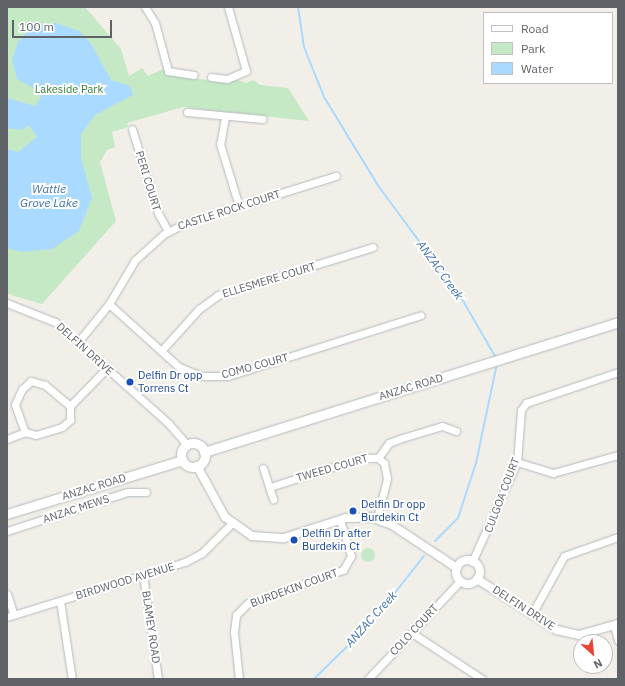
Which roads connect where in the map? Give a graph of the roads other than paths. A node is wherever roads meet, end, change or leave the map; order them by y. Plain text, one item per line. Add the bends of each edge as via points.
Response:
1 (145, 7) edge
2 (228, 7) edge
3 (194, 75) dead end
4 (211, 77) dead end
5 (187, 112) dead end
6 (225, 118) junction
7 (263, 119) dead end
8 (132, 128) dead end
9 (336, 176) dead end
10 (239, 206) junction
11 (168, 231) junction
12 (373, 247) dead end
13 (7, 304) edge
14 (109, 304) junction
15 (421, 315) dead end
16 (618, 322) edge
17 (78, 342) junction
18 (161, 351) junction
19 (107, 368) junction
20 (618, 372) edge
21 (70, 406) junction
22 (456, 431) dead end
23 (25, 432) junction
24 (7, 439) edge
25 (187, 445) junction
26 (204, 452) junction
27 (618, 455) edge
28 (378, 458) junction
29 (182, 460) junction
30 (517, 462) junction
31 (197, 466) junction
32 (263, 468) dead end
33 (270, 487) junction
34 (146, 492) dead end
35 (273, 499) dead end
36 (7, 514) edge
37 (377, 518) junction
38 (340, 520) junction
39 (231, 524) junction
40 (7, 531) edge
41 (618, 537) edge
42 (472, 562) junction
43 (457, 568) junction
44 (143, 575) junction
45 (478, 579) junction
46 (460, 582) junction
47 (7, 594) edge
48 (60, 601) junction
49 (532, 614) junction
50 (10, 616) edge
51 (616, 625) edge
52 (412, 633) junction
53 (618, 640) edge
54 (72, 679) edge
55 (158, 679) edge
56 (239, 679) edge
57 (368, 679) edge
58 (482, 679) edge

1 - 3 street via 155,23 168,71
2 - 4 street via 246,71 227,79
5 - 6 street
6 - 7 street
6 - 10 street via 220,144
8 - 11 street, PERI COURT via 158,213
9 - 10 street, CASTLE ROCK COURT
10 - 11 street, CASTLE ROCK COURT
11 - 14 street, CASTLE ROCK COURT via 135,260
12 - 18 street, ELLESMERE COURT via 218,295 199,309
13 - 17 street, DELFIN DRIVE via 49,318
14 - 17 street, CASTLE ROCK COURT
14 - 18 street, COMO COURT
15 - 18 street, COMO COURT via 228,376 190,374
16 - 26 main road, ANZAC ROAD
17 - 19 street, DELFIN DRIVE
19 - 21 street
19 - 25 street, DELFIN DRIVE via 169,424
20 - 30 street, CULGOA COURT via 526,403 521,410
21 - 23 street via 70,420 62,427 36,435
21 - 23 street via 45,385 31,381 22,389 15,405
22 - 28 street via 442,426 399,439 389,443
23 - 24 street
25 - 26 main road via 197,444
25 - 29 main road
26 - 31 main road via 204,460
27 - 30 street via 553,473
28 - 33 street, TWEED COURT via 361,458
28 - 37 street, TWEED COURT via 384,463 387,479
29 - 31 main road via 189,466
29 - 36 main road, ANZAC ROAD
30 - 42 street, CULGOA COURT
31 - 39 street
32 - 33 street
33 - 35 street
34 - 40 street, ANZAC MEWS via 127,492
37 - 38 street via 357,516
37 - 43 street
38 - 39 street via 274,539 252,536
38 - 56 street, BURDEKIN COURT via 351,556 343,570 248,603 236,615 234,632
39 - 44 street, BIRDWOOD AVENUE via 194,558
41 - 49 street via 564,556
42 - 43 street via 462,562
42 - 45 street via 479,569
43 - 46 street
44 - 48 street, BIRDWOOD AVENUE
44 - 55 street, BLAMEY ROAD
45 - 46 street via 469,584
45 - 49 street, DELFIN DRIVE
46 - 52 street, COLO COURT
47 - 50 street
48 - 50 street, BIRDWOOD AVENUE
48 - 54 street
49 - 51 street, DELFIN DRIVE via 568,634 585,634
51 - 53 street
52 - 57 street, COLO COURT
52 - 58 street

